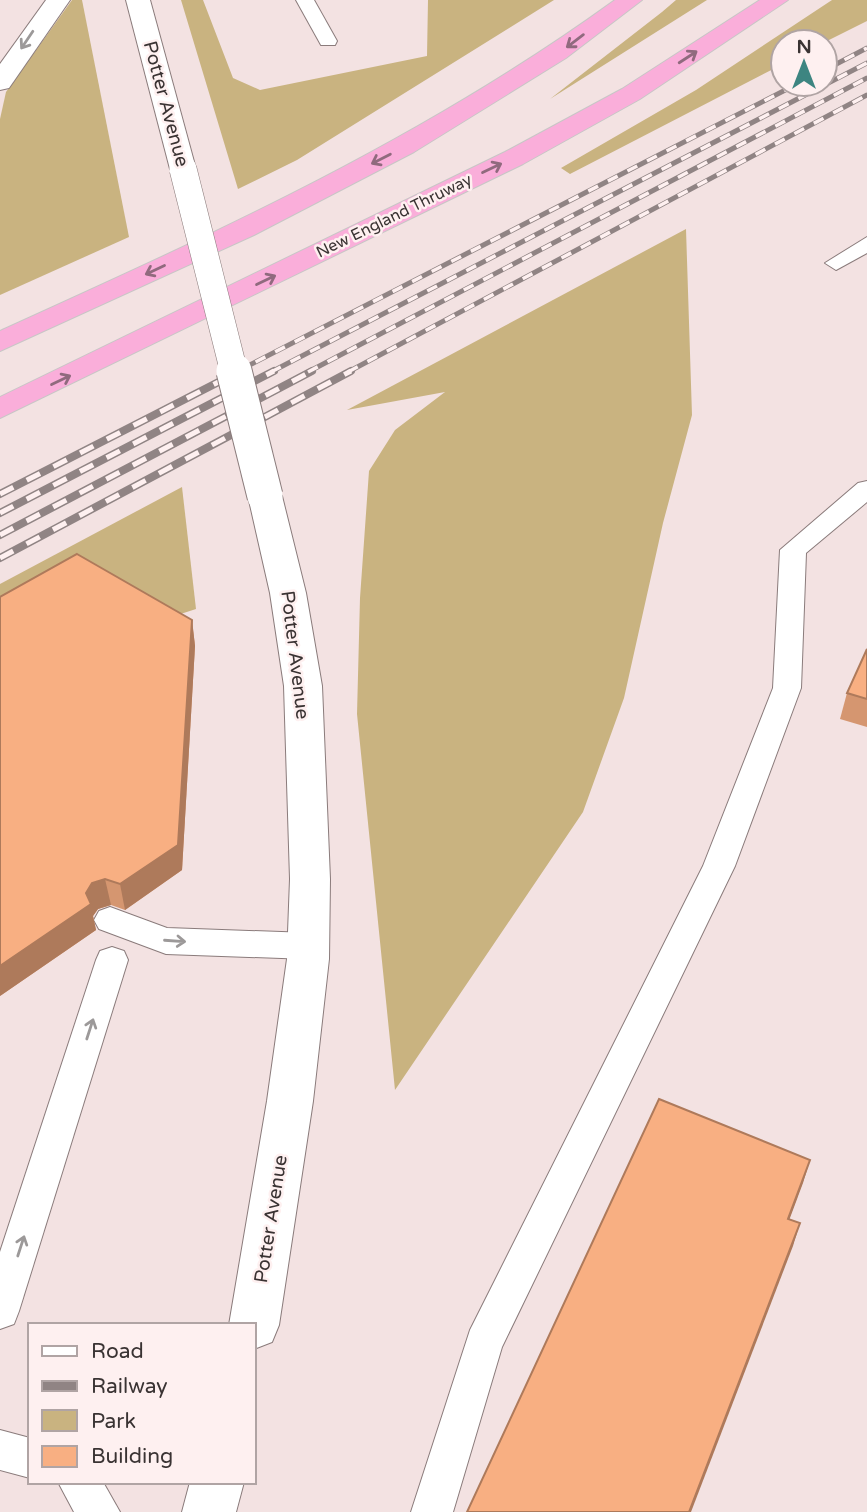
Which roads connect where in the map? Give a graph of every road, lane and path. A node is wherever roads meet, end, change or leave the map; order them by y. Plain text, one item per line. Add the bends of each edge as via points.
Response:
1 (58, 0) edge
2 (138, 0) edge
3 (305, 0) edge
4 (630, 0) edge
5 (776, 0) edge
6 (328, 41) dead end
7 (0, 83) edge
8 (867, 244) edge
9 (835, 263) dead end
10 (0, 342) edge
11 (0, 409) edge
12 (867, 489) edge
13 (110, 920) edge
14 (309, 946) junction
15 (112, 960) dead end
16 (0, 1311) edge
17 (254, 1323) edge
18 (0, 1450) edge
19 (28, 1457) edge
20 (79, 1484) edge
21 (216, 1484) edge
22 (99, 1512) edge
23 (209, 1512) edge
24 (432, 1512) edge

1 -> 7 street
2 - 14 street, Potter Avenue, bridge via 288,593 303,686
3 - 6 lane
4 -> 10 highway via 564,49 399,150
11 -> 5 highway, New England Thruway via 514,158 631,94
8 - 9 lane
12 - 24 lane via 793,550 787,688 719,866 484,1343
13 -> 14 lane via 166,942
14 - 17 street, Potter Avenue
16 -> 15 lane
18 - 19 lane
20 - 22 lane
21 - 23 street

